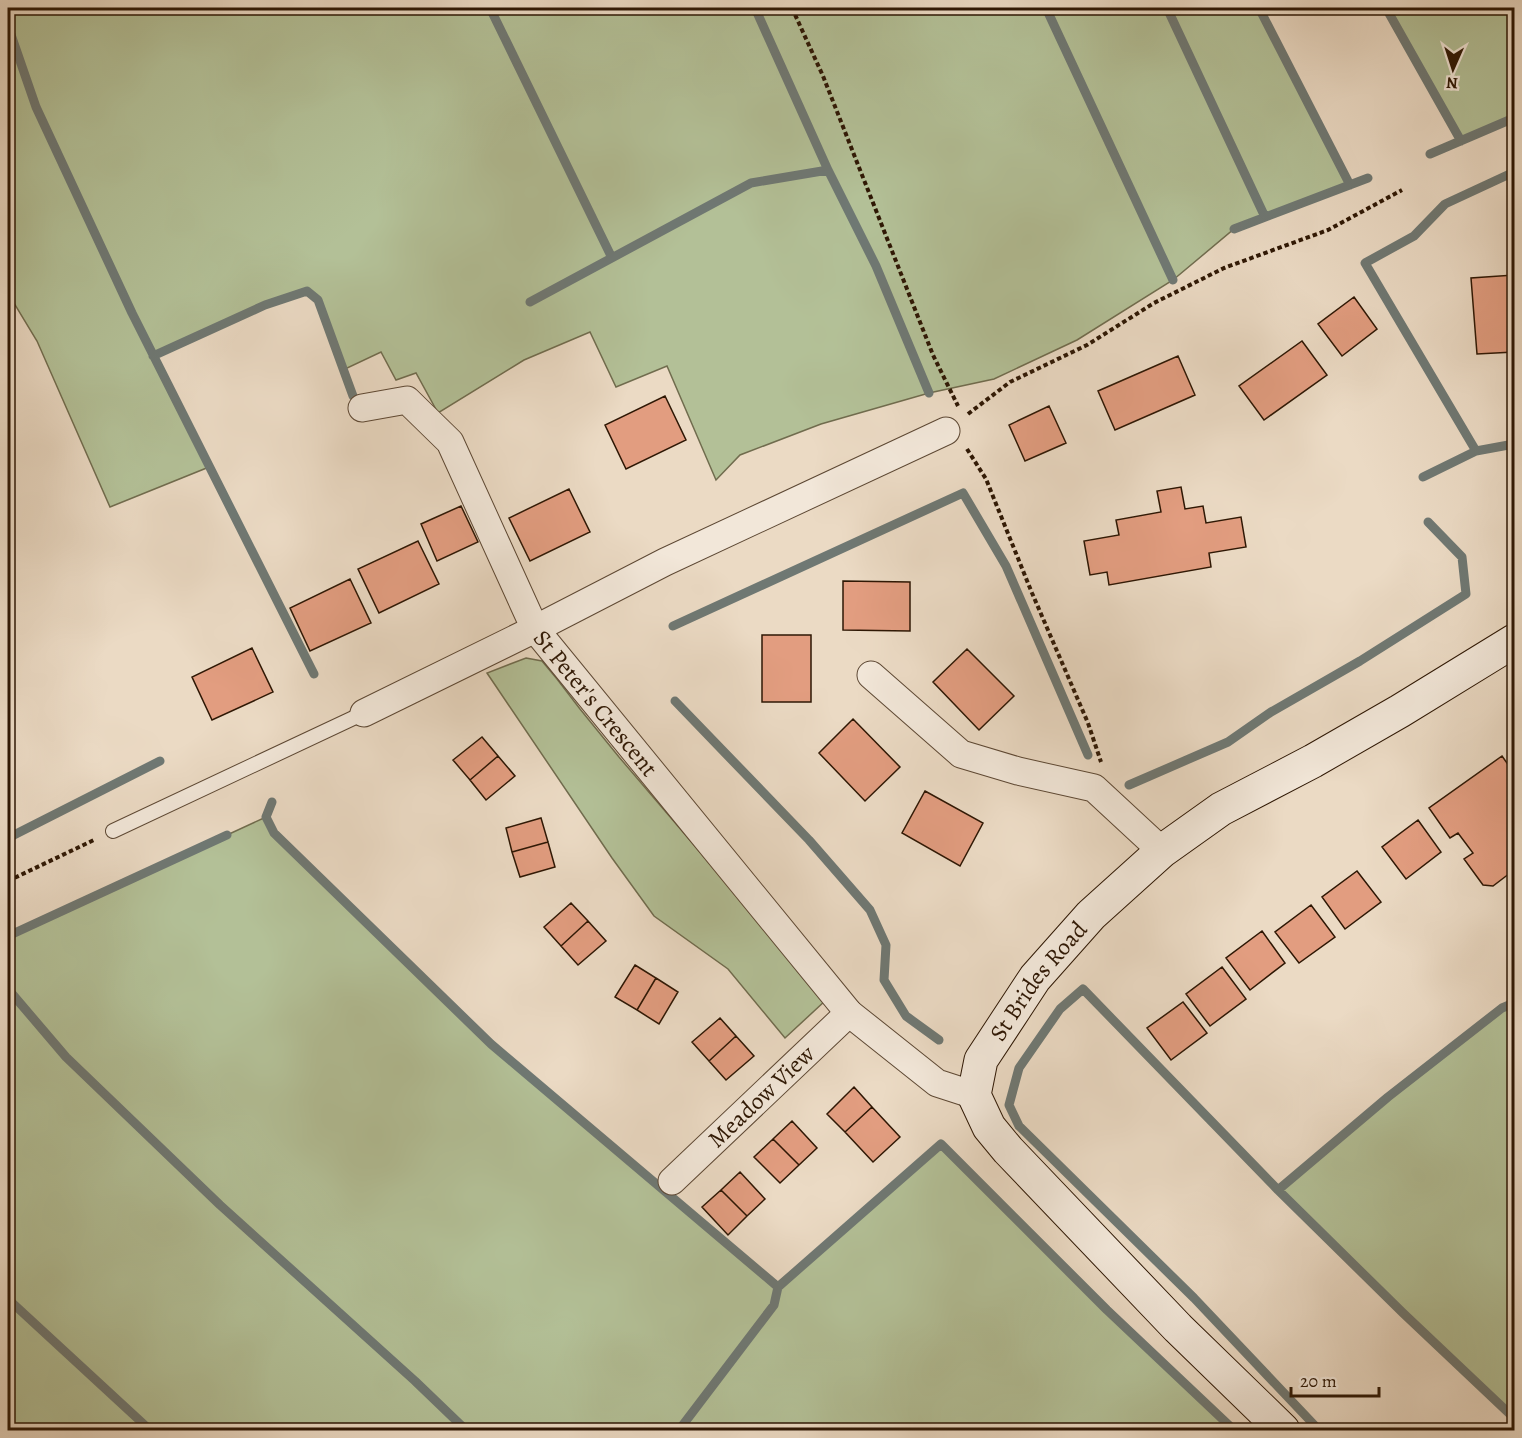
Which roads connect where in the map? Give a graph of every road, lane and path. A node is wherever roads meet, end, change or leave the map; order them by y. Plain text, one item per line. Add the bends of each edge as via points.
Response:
1 (792, 8) edge
2 (1402, 190) dead end
3 (362, 408) dead end
4 (954, 424) junction
5 (535, 629) junction
6 (1515, 641) edge
7 (871, 675) dead end
8 (364, 713) joint
9 (1104, 771) dead end
10 (113, 831) joint
11 (1162, 851) junction
12 (8, 881) edge
13 (849, 1013) junction
14 (974, 1095) junction
15 (672, 1180) dead end
16 (1283, 1431) edge

1 - 4 path via 933,355
2 - 4 path via 1328,230 1224,268 1154,303 1087,345 1010,382
3 - 5 street via 407,399 450,442
4 - 5 street, St Peter's Crescent via 665,562
4 - 9 path via 986,479 1088,723
5 - 8 street
5 - 13 street, St Peter's Crescent
6 - 11 main road, St Brides Road via 1333,750 1221,809
7 - 11 street via 962,754 1094,788
8 - 10 lane
10 - 12 path
11 - 14 main road, St Brides Road via 1091,915 1035,978 981,1060
13 - 14 street, St Peter's Crescent via 937,1083
13 - 15 street, Meadow View
14 - 16 main road via 989,1127 1008,1150 1178,1328

